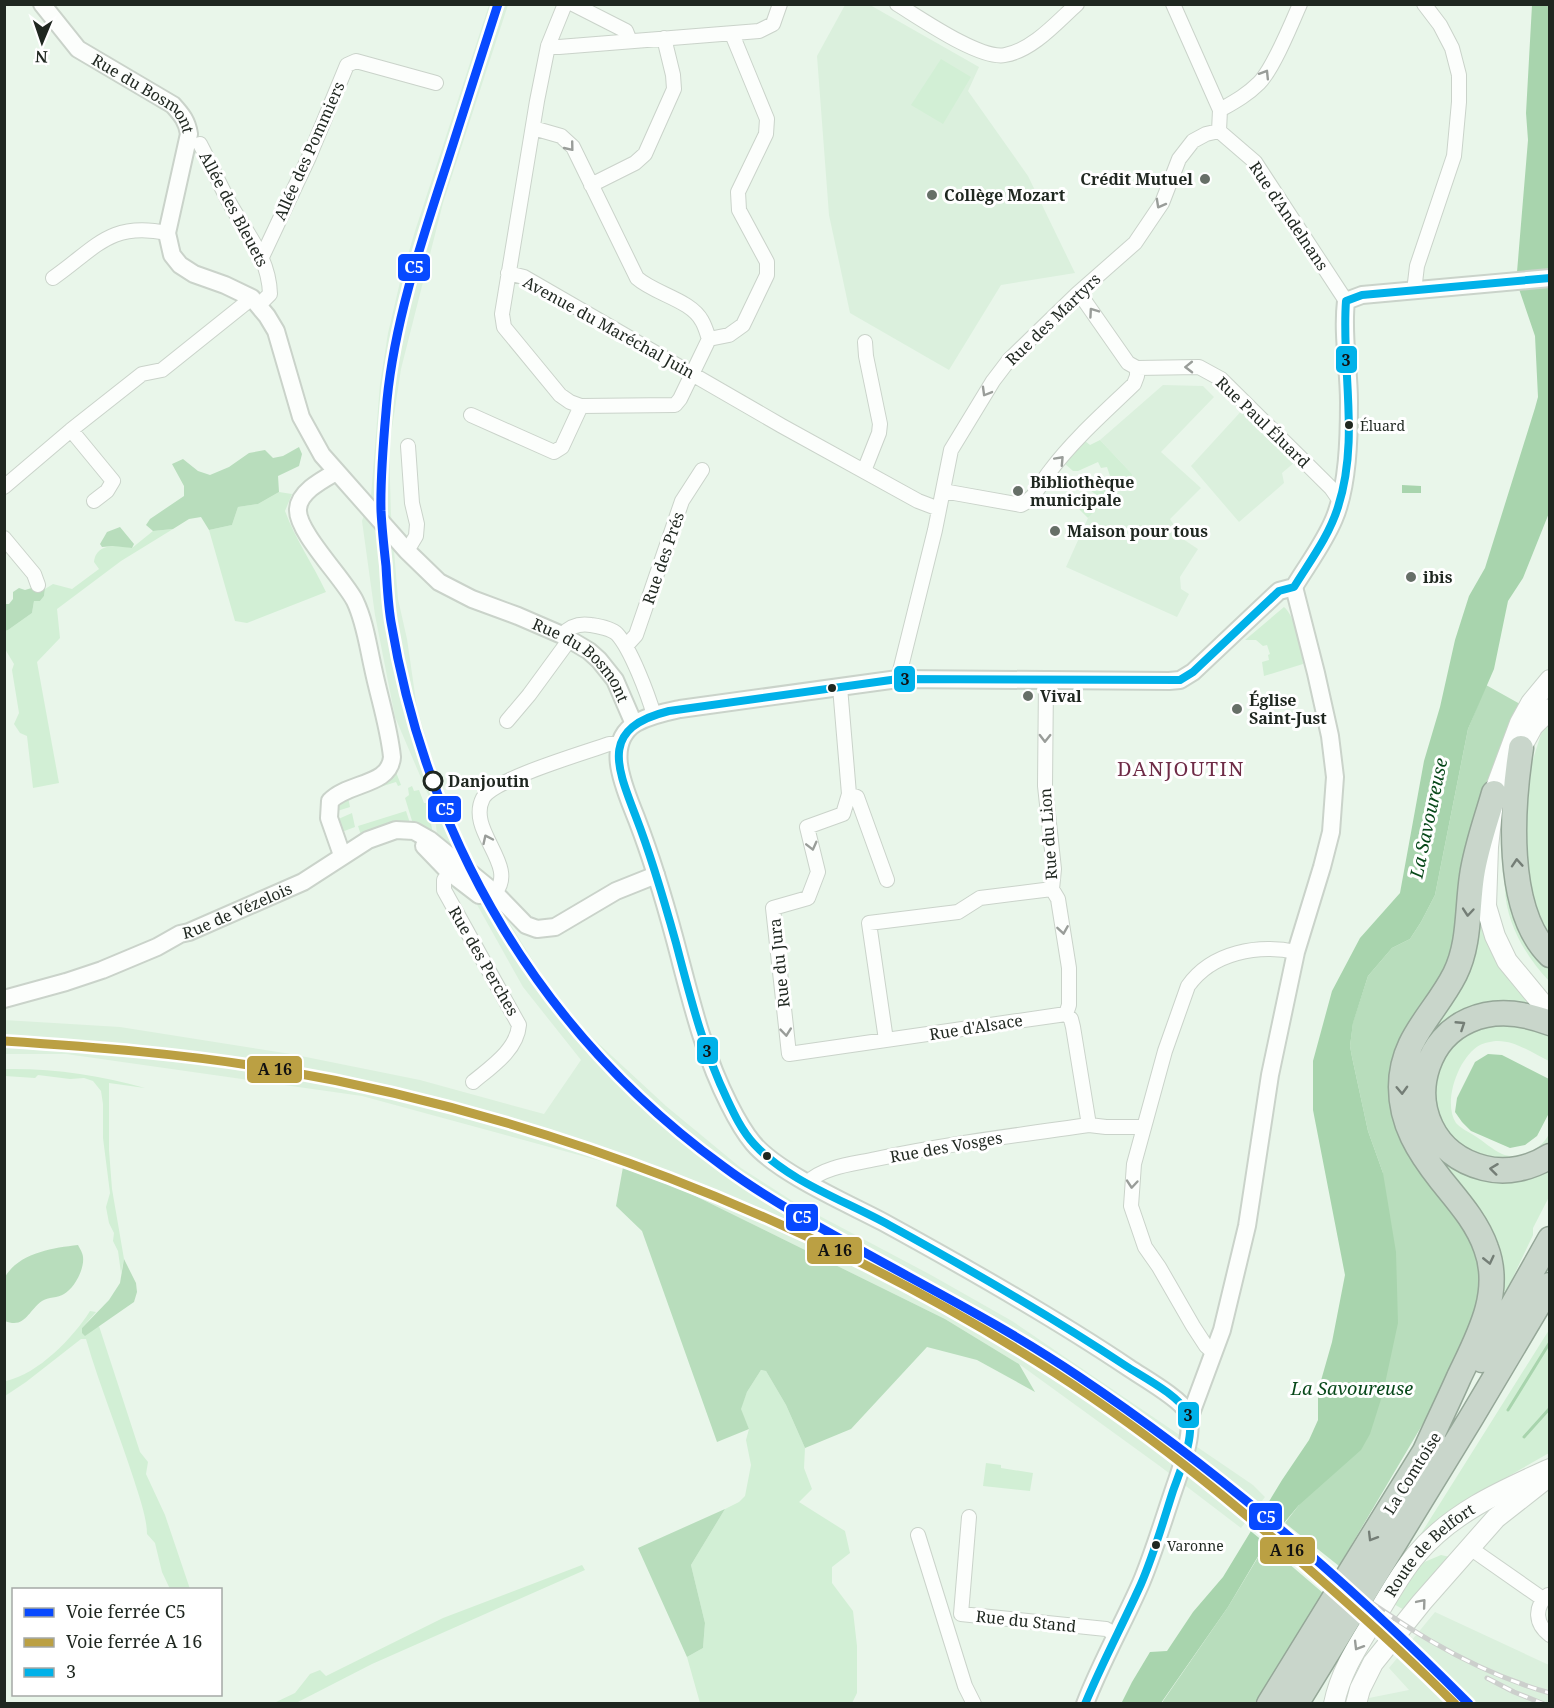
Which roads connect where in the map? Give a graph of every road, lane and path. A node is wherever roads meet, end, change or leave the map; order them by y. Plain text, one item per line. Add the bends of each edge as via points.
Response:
1 (42, 4) edge
2 (566, 4) edge
3 (573, 4) edge
4 (780, 4) edge
5 (897, 4) edge
6 (1077, 4) edge
7 (1173, 4) edge
8 (1300, 4) edge
9 (1424, 4) edge
10 (732, 34) junction
11 (664, 38) junction
12 (630, 41) junction
13 (548, 46) junction
14 (436, 83) dead end
15 (1220, 110) junction
16 (533, 128) junction
17 (1219, 131) junction
18 (200, 144) dead end
19 (591, 184) junction
20 (167, 233) junction
21 (262, 256) junction
22 (508, 273) junction
23 (53, 278) dead end
24 (1550, 278) edge
25 (1414, 291) junction
26 (1077, 294) junction
27 (1346, 301) junction
28 (255, 302) junction
29 (709, 339) junction
30 (865, 342) dead end
31 (1137, 368) junction
32 (693, 374) junction
33 (580, 406) junction
34 (471, 415) dead end
35 (71, 430) junction
36 (408, 446) dead end
37 (702, 470) dead end
38 (864, 471) junction
39 (336, 472) junction
40 (4, 487) edge
41 (943, 490) junction
42 (94, 501) dead end
43 (1340, 501) junction
44 (939, 508) junction
45 (4, 538) edge
46 (407, 551) junction
47 (38, 585) dead end
48 (1294, 587) junction
49 (566, 637) junction
50 (626, 646) junction
51 (898, 679) junction
52 (1046, 680) junction
53 (1550, 680) edge
54 (840, 687) junction
55 (1550, 710) edge
56 (654, 715) junction
57 (507, 721) dead end
58 (634, 724) junction
59 (620, 744) junction
60 (1521, 748) junction
61 (849, 794) junction
62 (1494, 794) junction
63 (342, 855) junction
64 (453, 868) junction
65 (656, 875) junction
66 (887, 880) dead end
67 (1052, 889) junction
68 (495, 893) junction
69 (526, 925) junction
70 (1296, 952) junction
71 (1550, 955) edge
72 (4, 999) edge
73 (1550, 1000) edge
74 (1550, 1013) edge
75 (1066, 1014) junction
76 (1550, 1023) edge
77 (886, 1041) junction
78 (473, 1082) dead end
79 (1089, 1125) junction
80 (1144, 1127) junction
81 (1550, 1156) edge
82 (808, 1182) junction
83 (1550, 1239) edge
84 (1550, 1285) edge
85 (1550, 1313) edge
86 (1213, 1352) junction
87 (1190, 1419) junction
88 (1425, 1451) junction
89 (1550, 1469) edge
90 (1550, 1477) edge
91 (1520, 1482) junction
92 (1428, 1490) junction
93 (969, 1517) dead end
94 (918, 1536) dead end
95 (1470, 1548) junction
96 (1546, 1596) edge
97 (1115, 1634) junction
98 (1550, 1635) edge
99 (974, 1704) edge
100 (1084, 1704) edge
101 (1269, 1704) edge
102 (1296, 1704) edge
103 (1334, 1704) edge
104 (1356, 1704) edge

1 - 20 street, Rue du Bosmont via 78,49 173,105 184,117 189,134
2 - 13 street, Avenue du Maréchal Juin
3 - 12 street via 626,31
4 - 10 street via 773,24 759,31
5 - 6 street via 984,53 1004,55 1026,47
7 - 15 street
15 -> 8 street via 1261,82
9 - 25 street via 1452,48 1459,75 1459,102 1455,156 1417,266
10 - 11 street
10 - 29 street via 767,119 766,134 738,192 739,210 767,262 766,275 743,325 729,335
11 - 12 street
11 - 19 street via 674,89 645,154
12 - 13 street
13 - 16 street, Avenue du Maréchal Juin
14 - 21 street, Allée des Pommiers via 356,61 347,65
15 - 17 street
16 -> 19 street via 561,136 573,147
16 - 22 street, Avenue du Maréchal Juin
17 -> 26 street, Rue des Martyrs via 1193,141 1179,159 1162,203 1135,243
17 - 27 street, Rue d'Andelnans via 1256,162
18 - 21 street, Allée des Bleuets
19 - 29 street via 637,278 688,306 702,319
20 - 23 street via 146,228 119,232
20 - 28 street via 172,255 180,265
21 - 28 street, Allée des Bleuets via 270,277 270,294
22 - 32 street, Avenue du Maréchal Juin via 524,277
22 - 33 street via 504,327 560,395
24 - 25 street
25 - 27 street
31 -> 26 street via 1128,363
26 -> 41 street, Rue des Martyrs via 1009,360 993,381 951,450
27 - 43 street via 1349,401
28 - 35 street via 162,370 142,374
28 - 39 street, Rue du Bosmont via 276,331 306,429
29 - 32 street
30 - 38 street via 880,424
41 -> 31 street via 1021,505 1029,501 1092,424 1134,384
43 -> 31 street, Rue Paul Éluard via 1221,379 1199,367
32 - 33 street via 675,405
32 - 38 street, Avenue du Maréchal Juin
33 - 34 street via 562,447 554,452
35 - 40 street
35 - 42 street via 113,481
36 - 46 street via 417,525 416,536
37 - 50 street, Rue des Prés via 682,501 636,635
38 - 44 street, Avenue du Maréchal Juin via 918,501
39 - 46 street, Rue du Bosmont
39 - 63 street via 307,492 298,513 360,614 392,757 382,776 345,789 330,801 329,818
41 - 44 street, Rue des Martyrs
43 - 48 street via 1328,532
44 - 51 street, Rue des Martyrs
45 - 47 street via 34,574
46 - 49 street, Rue du Bosmont via 428,573 459,594
48 - 52 street via 1279,591 1194,672 1180,680
48 - 70 street via 1323,704 1335,777 1322,867
49 - 50 street via 574,625 593,625 616,632
49 - 57 street via 529,695
49 - 58 street, Rue du Bosmont via 599,660 615,680
50 - 56 street
51 - 52 street
51 - 54 street
52 -> 67 street, Rue du Lion via 1045,786 1054,869
53 - 62 main road via 1520,723
54 - 56 street
54 - 61 street
55 - 60 main road via 1533,726
56 - 58 street
58 - 59 street, Rue du Bosmont
59 - 65 street via 619,760 626,790
68 -> 59 street via 501,870 481,823 484,796 514,778 609,744
71 -> 60 highway via 1529,927 1519,885 1514,810
60 - 73 main road via 1502,815 1495,872 1496,901 1521,968
61 - 66 street via 857,797
61 -> 77 street, Rue du Jura via 843,814 807,827 818,872 808,898 773,908 789,1054
62 - 74 main road via 1486,906 1507,961
62 -> 88 highway via 1474,862 1461,958 1449,984 1412,1039 1401,1078 1402,1105 1412,1135 1479,1231 1492,1272 1481,1331
63 - 64 street, Rue de Vézelois via 388,832 410,830 443,850
63 - 72 street, Rue de Vézelois via 303,882 157,946 66,982
64 - 68 street
64 - 69 street via 516,922
64 - 78 street, Rue des Perches via 444,880 447,897 519,1025 511,1047
65 - 69 street via 616,891 555,927 537,929
65 - 82 street via 693,1014 723,1091 755,1146
67 -> 75 street, Rue du Lion via 1059,899 1069,968
67 - 77 street via 980,898 958,912 869,923
68 - 69 street
70 - 80 street via 1276,948 1225,956 1195,977 1174,1023
70 - 86 street via 1270,1075 1247,1226
75 - 77 street, Rue d'Alsace
75 - 79 street, Rue du Lion via 1073,1027
81 -> 76 highway via 1533,1165 1505,1170 1487,1169 1464,1160 1444,1145 1434,1131 1426,1113 1423,1090 1432,1055 1464,1022 1504,1012
79 - 80 street, Rue des Vosges
79 - 82 street, Rue des Vosges via 920,1150 836,1168
80 -> 86 street via 1131,1192 1136,1225 1145,1247
82 - 87 street via 956,1262 1095,1346 1182,1405
83 - 88 highway, La Comtoise via 1468,1384
84 - 92 highway, La Comtoise
85 - 92 highway
86 - 87 street
87 - 97 street via 1183,1460 1156,1545
88 -> 101 highway, La Comtoise
89 - 91 main road, Route de Belfort
90 - 95 main road, Route de Belfort via 1497,1518
91 - 95 main road via 1475,1522 1469,1533
91 -> 103 main road, Route de Belfort via 1454,1519 1416,1556 1355,1650
92 - 102 highway, La Comtoise
93 - 97 street, Rue du Stand via 961,1614 1106,1629
94 - 99 street
95 - 96 street
104 -> 95 main road, Route de Belfort via 1373,1663
96 - 98 street via 1538,1617 1542,1629
97 - 100 street

